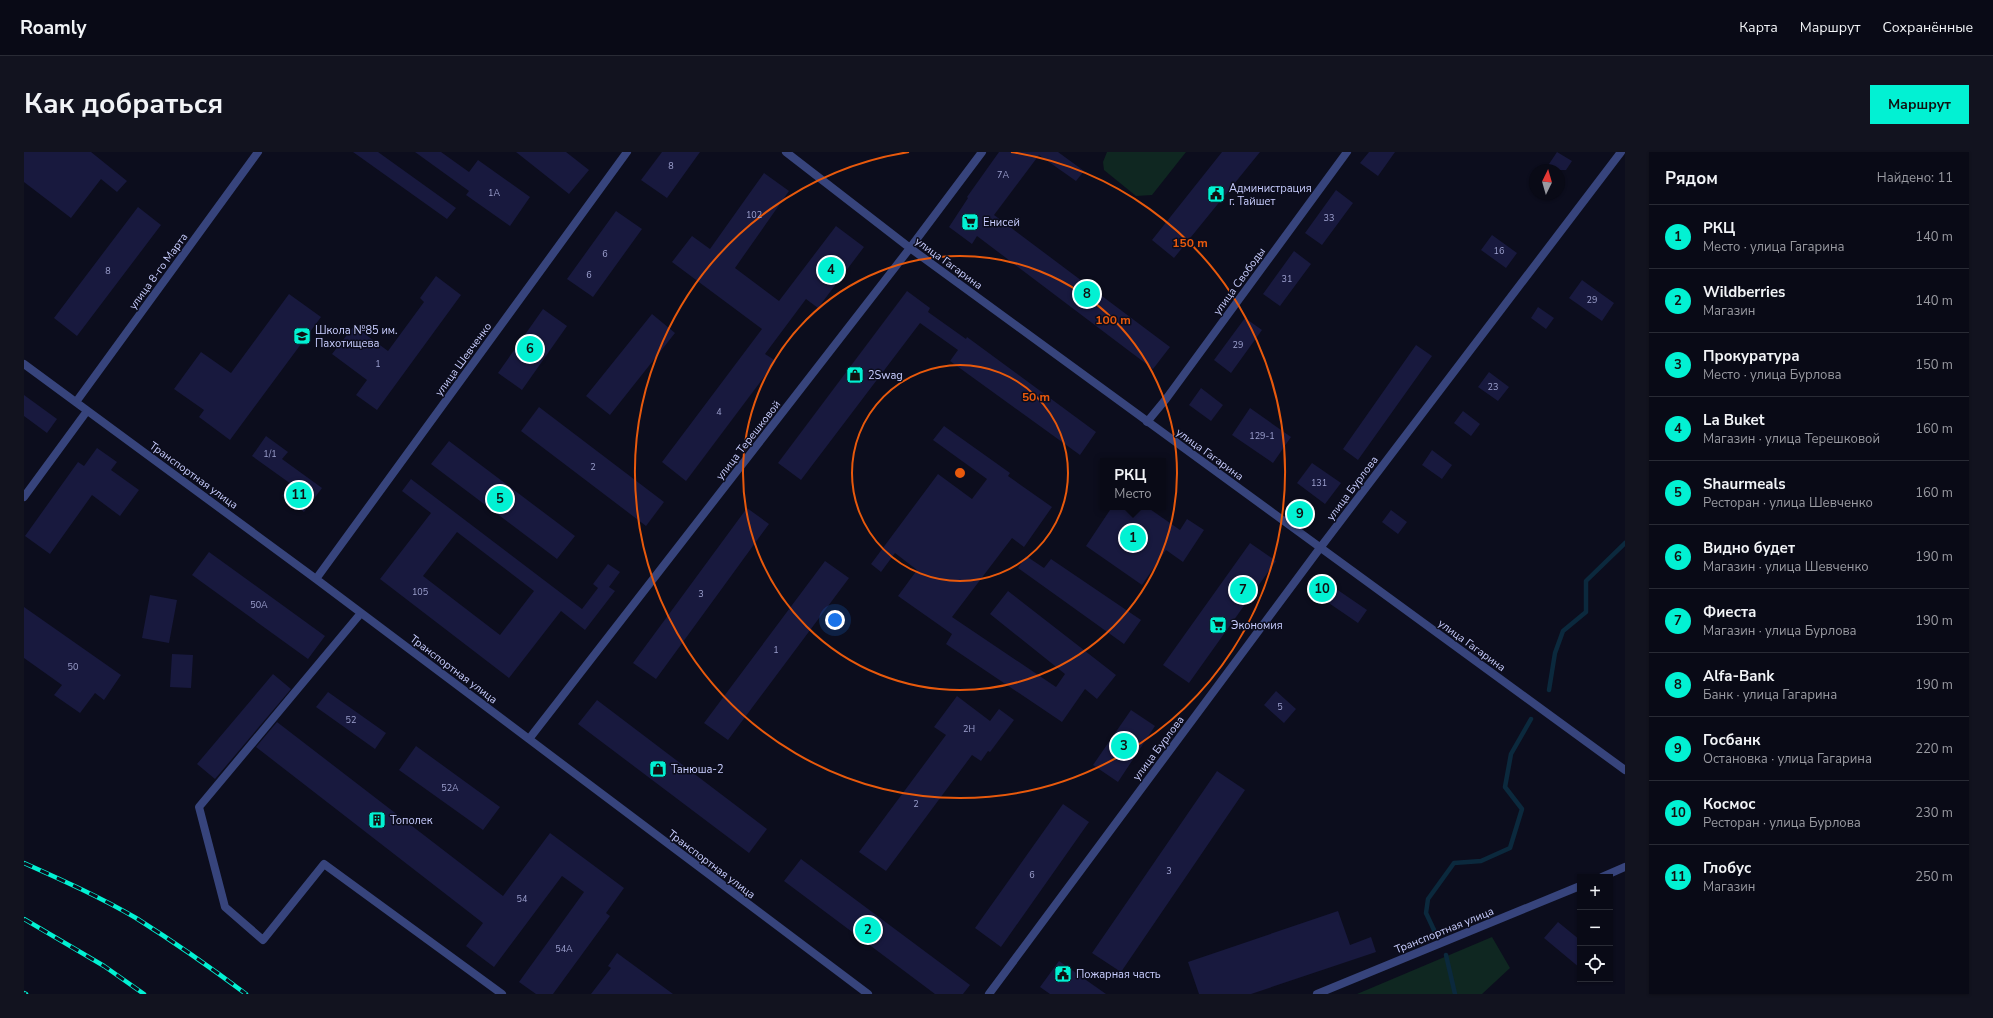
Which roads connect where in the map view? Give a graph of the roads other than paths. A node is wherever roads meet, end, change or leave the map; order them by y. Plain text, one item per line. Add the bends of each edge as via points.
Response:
1 (258, 152) edge
2 (627, 152) edge
3 (786, 152) edge
4 (982, 152) edge
5 (1348, 152) edge
6 (1621, 152) edge
7 (910, 248) junction
8 (24, 364) edge
9 (76, 402) junction
10 (87, 411) junction
11 (1147, 422) junction
12 (24, 497) edge
13 (1320, 548) junction
14 (316, 579) junction
15 (361, 613) junction
16 (529, 739) junction
17 (1625, 770) edge
18 (1625, 867) edge
19 (1609, 874) edge
20 (1577, 887) edge
21 (502, 994) edge
22 (868, 994) edge
23 (989, 994) edge
24 (1317, 994) edge

1 - 9 street, улица 8-го Марта
2 - 14 street, улица Шевченко
3 - 7 street, улица Гагарина
4 - 7 street, улица Терешковой
5 - 11 street, улица Свободы
6 - 13 street, улица Бурлова
7 - 11 street, улица Гагарина
7 - 16 street, улица Терешковой
8 - 9 street, Транспортная улица
9 - 10 street, Транспортная улица
10 - 12 street
10 - 14 street, Транспортная улица
11 - 13 street, улица Гагарина
13 - 17 street, улица Гагарина
13 - 23 street, улица Бурлова
14 - 15 street, Транспортная улица
15 - 16 street, Транспортная улица
15 - 21 street via 199,807 225,906 263,940 324,864
16 - 22 street, Транспортная улица
18 - 19 street
20 - 24 street, Транспортная улица

